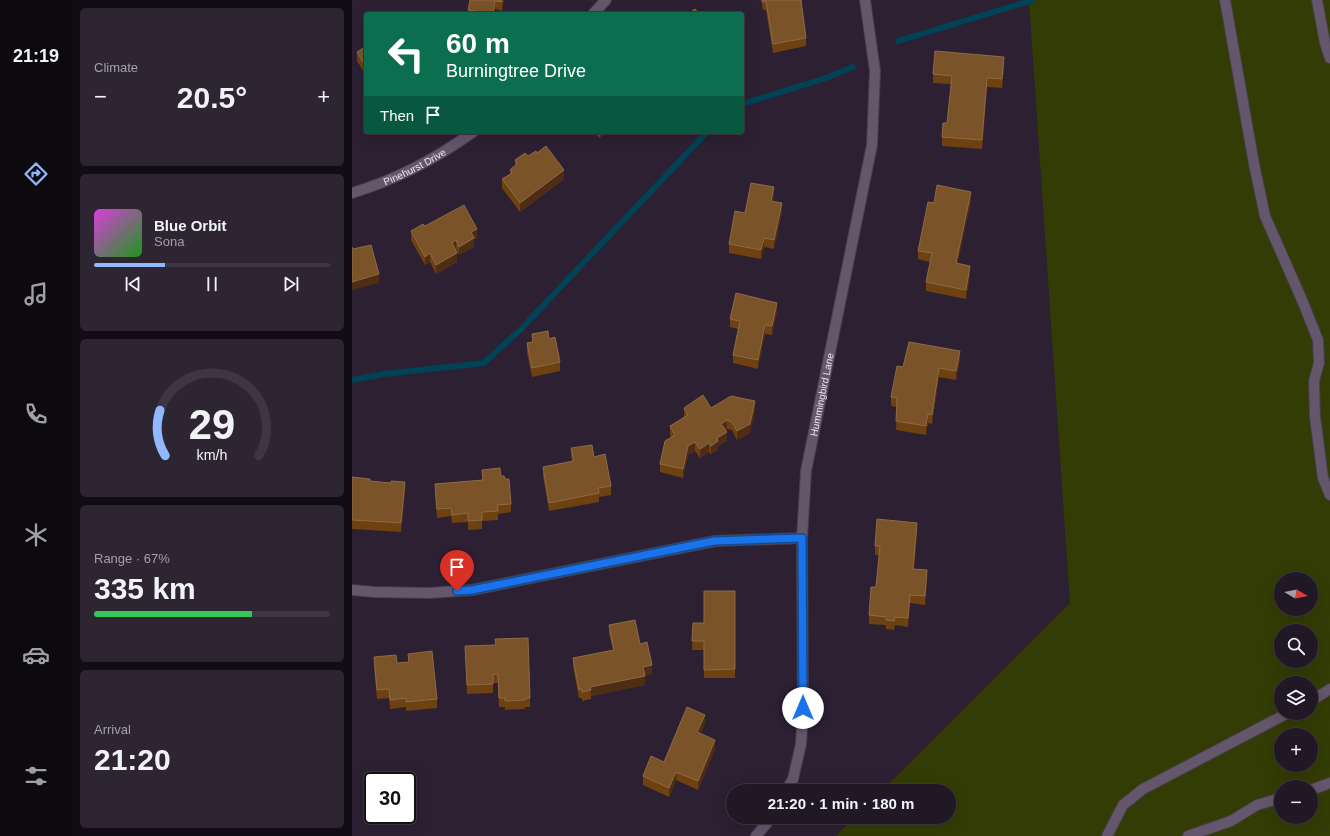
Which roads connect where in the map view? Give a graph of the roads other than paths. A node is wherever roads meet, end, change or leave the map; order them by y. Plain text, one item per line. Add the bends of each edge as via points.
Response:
1 (606, 0) edge
2 (865, 0) edge
3 (1225, 0) edge
4 (1317, 0) edge
5 (595, 12) edge
6 (1330, 58) edge
7 (470, 134) edge
8 (352, 193) edge
9 (1330, 495) edge
10 (802, 538) junction
11 (352, 590) edge
12 (1330, 688) edge
13 (1318, 696) edge
14 (1275, 720) edge
15 (1330, 783) edge
16 (790, 784) edge
17 (1318, 787) edge
18 (1274, 800) edge
19 (766, 824) edge
20 (756, 836) edge
21 (1107, 836) edge
22 (1188, 836) edge

1 - 5 street
2 - 10 street, Hummingbird Lane via 874,71 872,145 806,471
3 - 9 street via 1265,216 1318,340 1319,363 1314,381 1315,416 1323,478
4 - 6 street
7 - 8 street, Pinehurst Drive via 422,164
10 - 11 street via 714,541 472,590 429,593
10 - 16 street, Hummingbird Lane via 803,708 801,744
12 - 13 street
14 - 21 street via 1143,789 1124,805
15 - 17 street
18 - 22 street via 1256,805 1231,821
19 - 20 street

